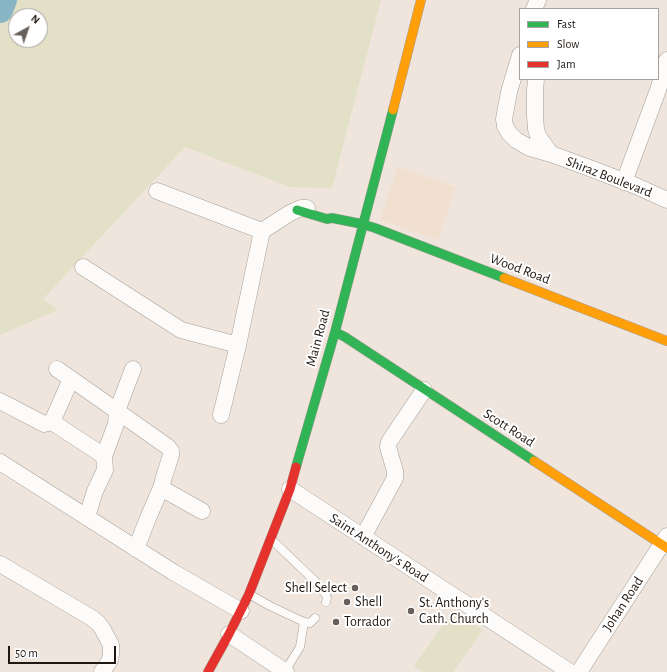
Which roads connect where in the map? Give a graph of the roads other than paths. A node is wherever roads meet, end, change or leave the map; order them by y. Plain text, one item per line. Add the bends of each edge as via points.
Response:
1 (421, 0) edge
2 (519, 58) edge
3 (667, 60) edge
4 (536, 80) edge
5 (551, 154) junction
6 (624, 182) junction
7 (157, 191) dead end
8 (667, 200) edge
9 (332, 218) joint
10 (362, 224) junction
11 (262, 231) junction
12 (83, 267) dead end
13 (335, 332) junction
14 (667, 341) edge
15 (238, 344) junction
16 (57, 369) dead end
17 (133, 369) dead end
18 (71, 379) junction
19 (424, 390) junction
20 (0, 401) edge
21 (117, 411) junction
22 (221, 416) dead end
23 (45, 427) junction
24 (104, 456) junction
25 (0, 462) edge
26 (161, 488) junction
27 (290, 489) junction
28 (202, 511) dead end
29 (87, 517) junction
30 (363, 537) junction
31 (270, 538) junction
32 (665, 543) edge
33 (136, 549) junction
34 (0, 564) edge
35 (249, 594) junction
36 (326, 602) dead end
37 (241, 611) junction
38 (315, 618) dead end
39 (304, 622) junction
40 (228, 634) junction
41 (102, 672) edge
42 (208, 672) edge
43 (286, 672) edge
44 (570, 672) edge
45 (579, 672) edge

1 - 10 street, Main Road
2 - 5 street, Shiraz Boulevard via 509,92 505,126 516,140 530,148
3 - 6 street
4 - 5 street, Shiraz Boulevard via 536,129
5 - 6 street, Shiraz Boulevard
6 - 8 street, Shiraz Boulevard
7 - 11 street
9 - 10 street, Wood Road
9 - 11 street via 328,214 306,207 290,213
10 - 13 street, Main Road
10 - 14 street, Wood Road
11 - 15 street
12 - 15 street via 181,330
13 - 19 street, Scott Road
13 - 27 street, Main Road
15 - 22 street
16 - 18 street
17 - 21 street
18 - 21 street
18 - 23 street
19 - 30 street via 389,442 395,478
19 - 32 street, Scott Road
20 - 23 street
21 - 24 street via 116,424
21 - 26 street via 170,448 171,455
23 - 24 street
24 - 29 street via 105,470
25 - 29 street
26 - 28 street
26 - 33 street
27 - 30 street, Saint Anthony's Road
27 - 31 street, Main Road
29 - 33 street
30 - 44 street, Saint Anthony's Road
31 - 35 street, Main Road
31 - 36 lane via 315,581 326,595
32 - 45 street, Johan Road
33 - 37 street
34 - 41 street via 98,623 111,645 110,660
35 - 37 street, Main Road
35 - 39 lane
37 - 40 street, Main Road
38 - 39 lane via 310,623
39 - 43 lane via 300,647
40 - 42 street, Main Road
40 - 43 street

